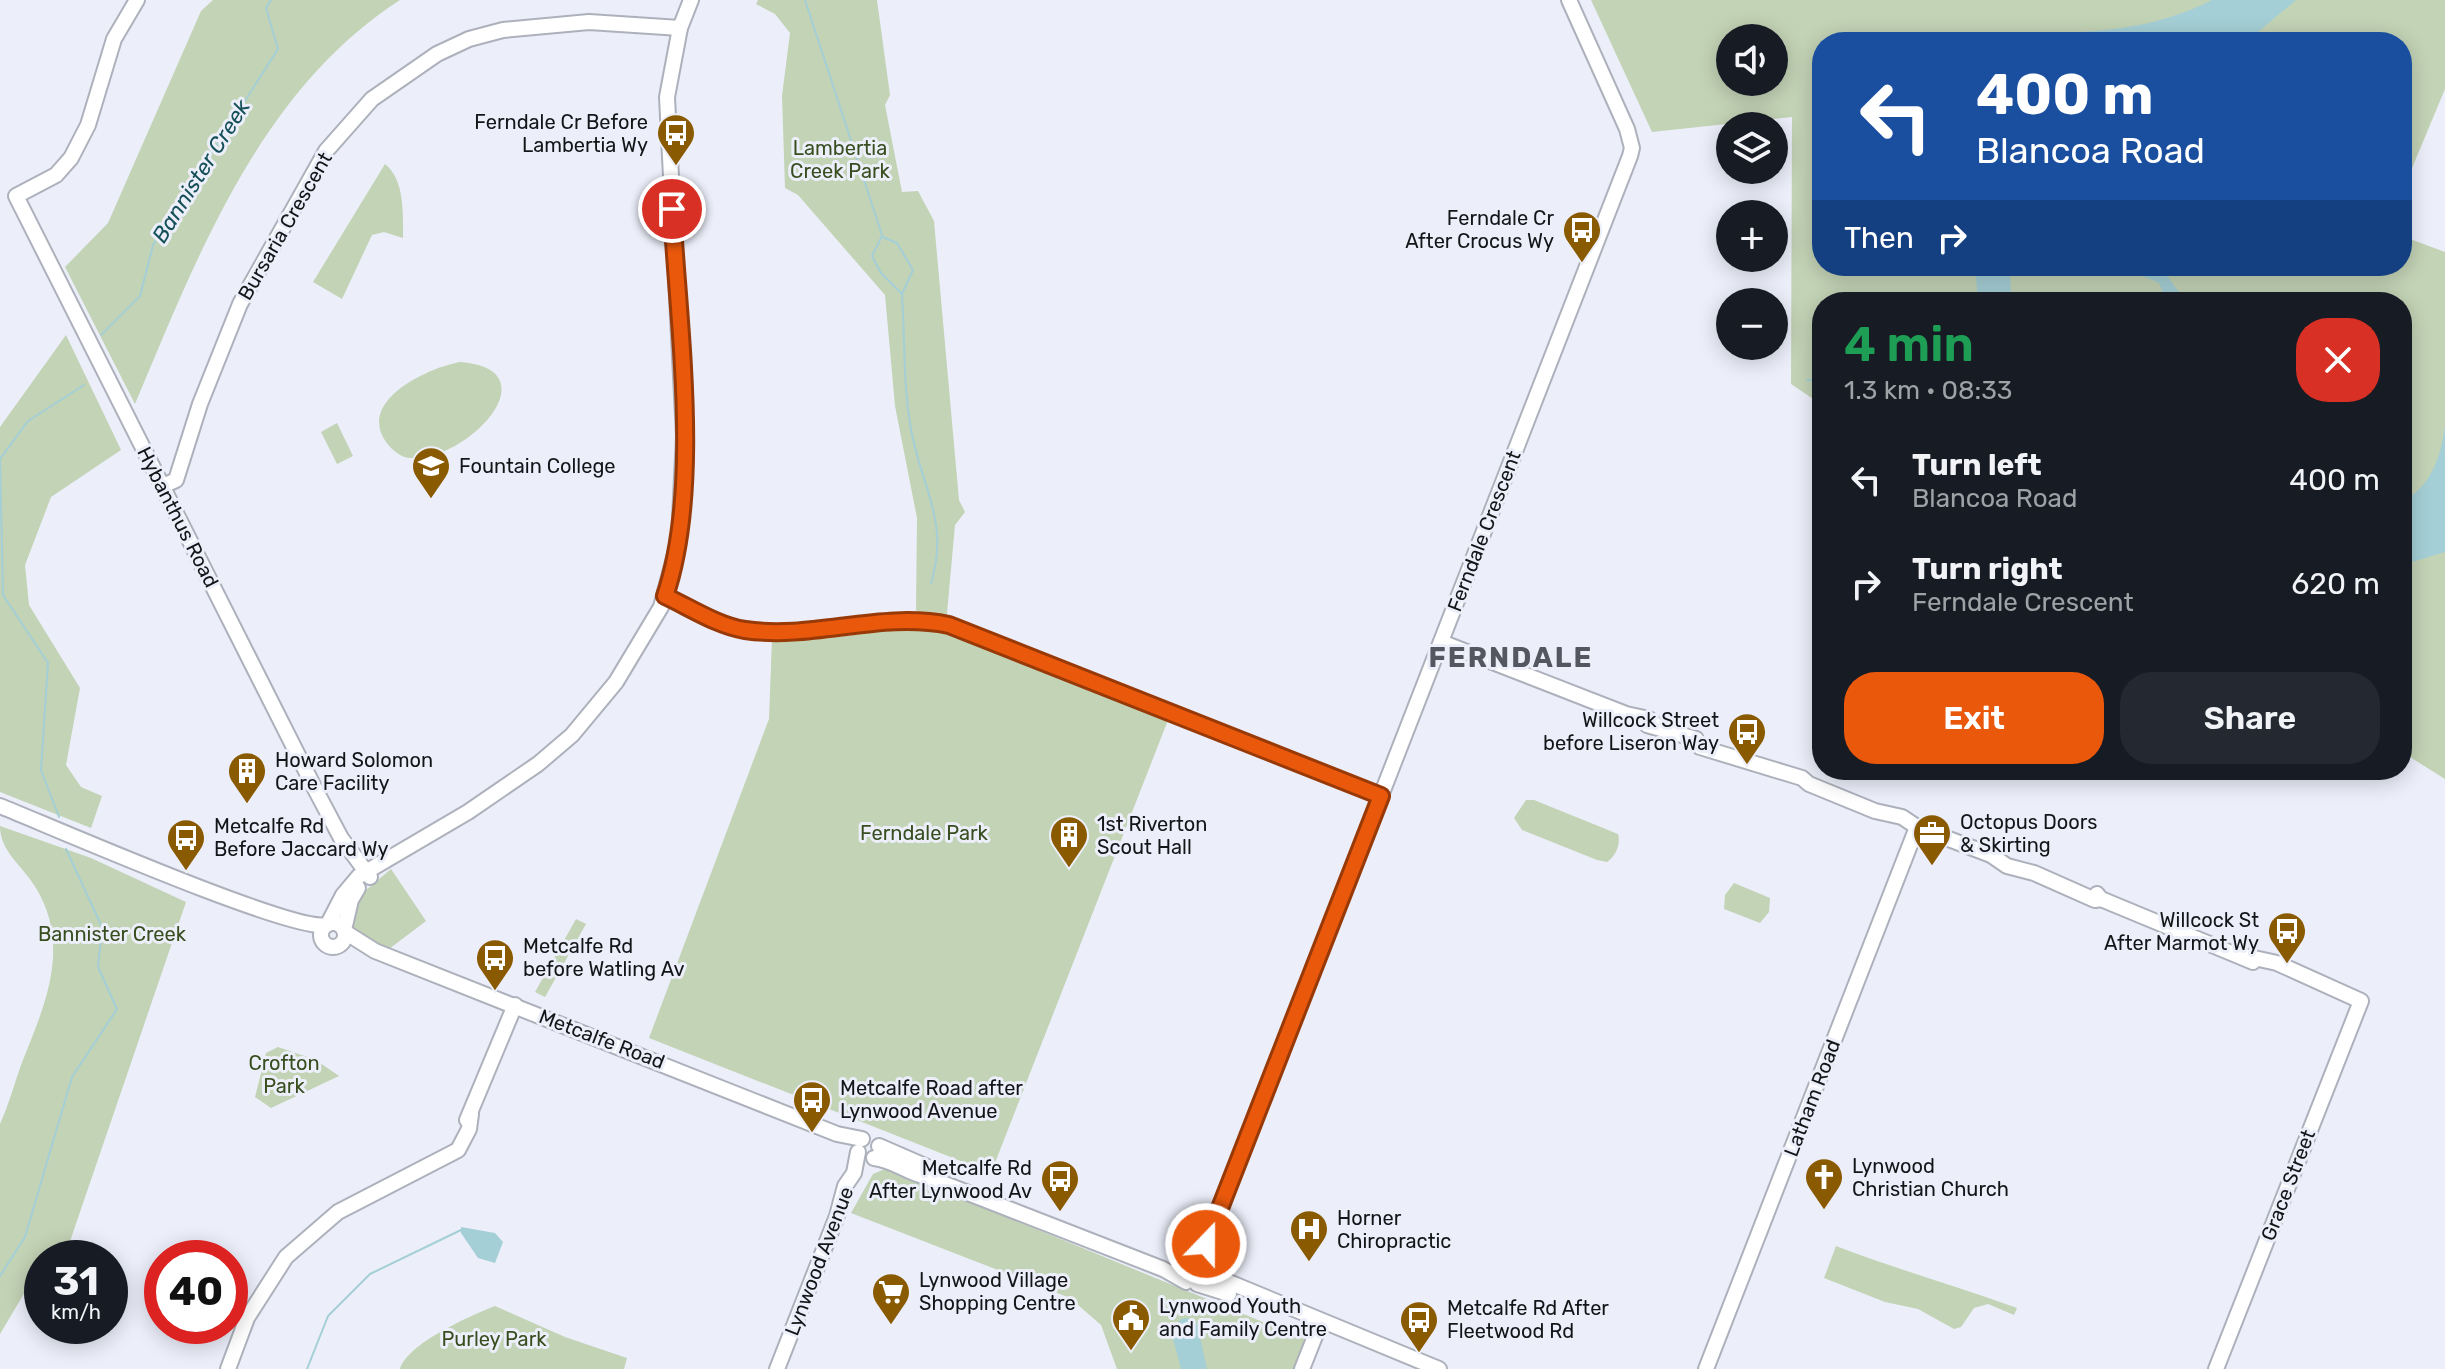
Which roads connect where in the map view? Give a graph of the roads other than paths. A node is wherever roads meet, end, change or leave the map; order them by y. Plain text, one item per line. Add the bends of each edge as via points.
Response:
1 (137, 0) edge
2 (691, 0) edge
3 (1569, 0) edge
4 (678, 33) junction
5 (160, 480) junction
6 (665, 596) junction
7 (1441, 642) junction
8 (1381, 796) junction
9 (0, 806) edge
10 (0, 816) edge
11 (1914, 825) junction
12 (364, 876) junction
13 (327, 925) junction
14 (343, 936) junction
15 (324, 941) junction
16 (513, 1010) junction
17 (867, 1151) junction
18 (1194, 1273) junction
19 (1320, 1325) junction
20 (228, 1369) edge
21 (777, 1369) edge
22 (785, 1369) edge
23 (1302, 1369) edge
24 (1419, 1369) edge
25 (1439, 1369) edge
26 (1706, 1369) edge
27 (2216, 1369) edge

1 - 5 street, Hybanthus Road via 114,39 88,125 71,158 56,175 16,196
2 - 4 street
3 - 7 street, Ferndale Crescent via 1632,148
4 - 5 street, Bursaria Crescent via 644,26 554,23 481,36 437,54 372,99 326,151 240,304 176,480
4 - 6 street via 667,109 684,465 679,539
5 - 12 street, Hybanthus Road
6 - 8 street via 741,630 799,631 910,619 949,625
6 - 12 street via 635,654 585,722 512,783
7 - 8 street, Ferndale Crescent
7 - 11 street via 1714,743 1774,772 1802,778
8 - 18 street, Ferndale Crescent
9 - 13 street, Metcalfe Road via 302,924
10 - 15 street, Metcalfe Road
11 - 26 street, Latham Road
11 - 27 street, Grace Street via 2361,1001
12 - 13 street via 343,895
12 - 14 street via 351,900
13 - 14 street, Metcalfe Road via 338,924
13 - 15 street via 321,934
14 - 15 street, Metcalfe Road via 332,947
14 - 16 street, Metcalfe Road
16 - 17 street, Metcalfe Road via 837,1134
16 - 20 street via 471,1114 452,1146 338,1212 286,1257 247,1318
17 - 18 street, Metcalfe Road
17 - 21 street, Lynwood Avenue via 845,1186
17 - 22 street, Lynwood Avenue
18 - 19 street, Metcalfe Road
19 - 23 street
19 - 24 street, Metcalfe Road
19 - 25 street, Metcalfe Road

